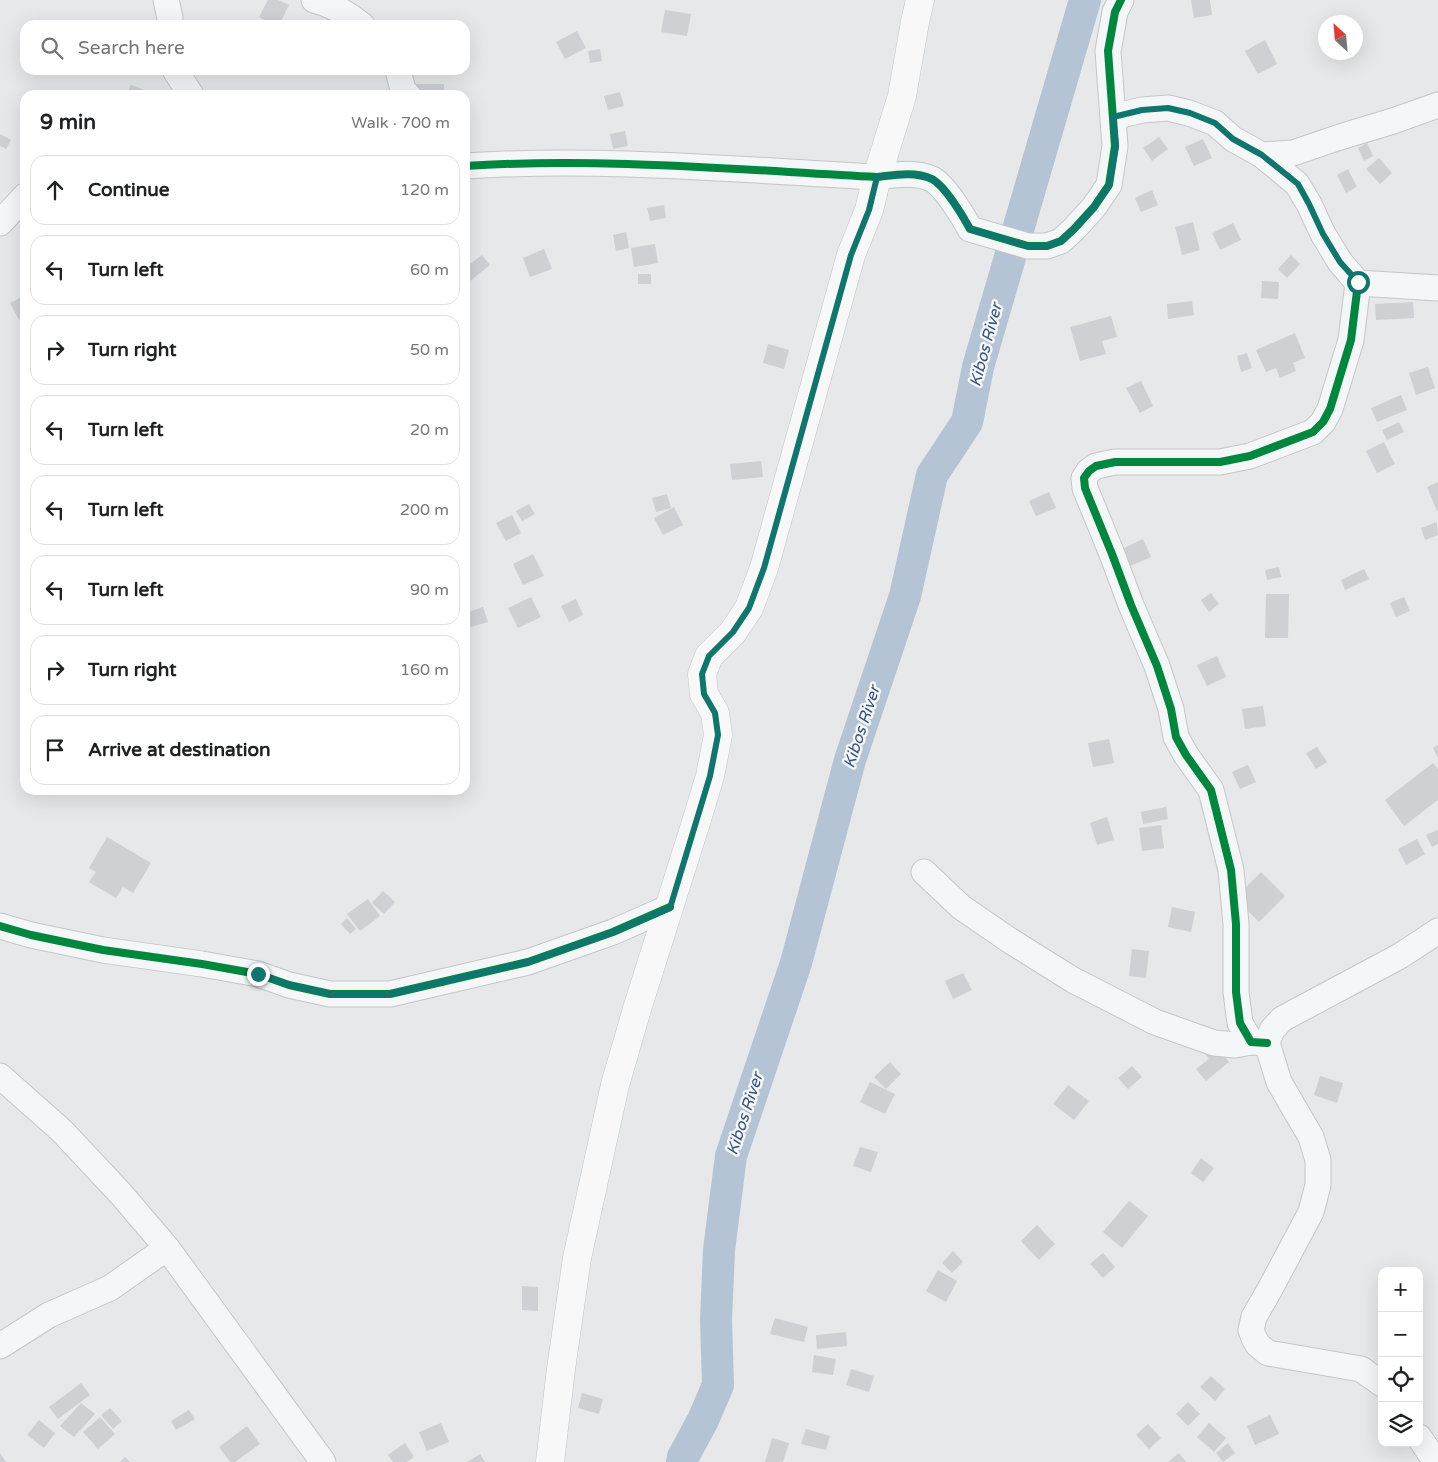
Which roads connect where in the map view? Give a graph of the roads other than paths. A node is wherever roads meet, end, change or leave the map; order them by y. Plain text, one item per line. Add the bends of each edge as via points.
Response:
1 (166, 0) edge
2 (920, 0) edge
3 (1121, 0) edge
4 (322, 1) edge
5 (170, 20) edge
6 (356, 20) edge
7 (178, 75) edge
8 (399, 75) edge
9 (187, 90) edge
10 (403, 90) edge
11 (1438, 105) edge
12 (1113, 117) junction
13 (1262, 155) junction
14 (470, 166) edge
15 (877, 177) junction
16 (20, 201) edge
17 (0, 223) edge
18 (1358, 282) junction
19 (1438, 288) edge
20 (924, 872) dead end
21 (670, 908) junction
22 (0, 926) edge
23 (1438, 931) edge
24 (1259, 1043) junction
25 (0, 1076) edge
26 (166, 1248) junction
27 (0, 1346) edge
28 (1378, 1381) edge
29 (1423, 1444) edge
30 (323, 1462) edge
31 (550, 1462) edge
32 (1436, 1462) edge

1 - 5 street
2 - 15 main road via 902,96
3 - 12 street via 1115,12 1108,51
4 - 6 street
7 - 9 street
8 - 10 street
11 - 13 street via 1293,153
12 - 13 street via 1168,108 1190,113 1215,123 1233,139
12 - 15 street via 1116,146 1109,185 1074,229 1061,241 1047,246 1028,246 970,229 957,207 932,180 914,175
13 - 18 street via 1298,184 1340,262
14 - 15 street via 623,163
15 - 21 main road via 869,210 851,255 764,568 749,608 733,632 709,656 702,674 704,694 715,713 718,735 710,776
16 - 17 street
18 - 19 street
18 - 24 street via 1352,340 1330,410 1313,432 1278,446 1220,462 1114,462 1096,466 1084,478 1085,488 1163,683 1176,737 1212,790 1231,870 1240,1023
20 - 24 street via 961,907 1009,940 1073,980 1155,1022 1214,1043
21 - 22 street via 528,962 390,994 330,994 258,974 103,950
21 - 31 main road via 615,1085 577,1258
23 - 24 street via 1400,956 1282,1019
24 - 28 street via 1311,1137 1318,1160 1318,1185 1311,1212 1254,1317 1251,1330 1258,1345 1268,1353 1361,1369
25 - 26 street via 62,1131
26 - 27 street via 110,1288 49,1315
26 - 30 street
29 - 32 street

